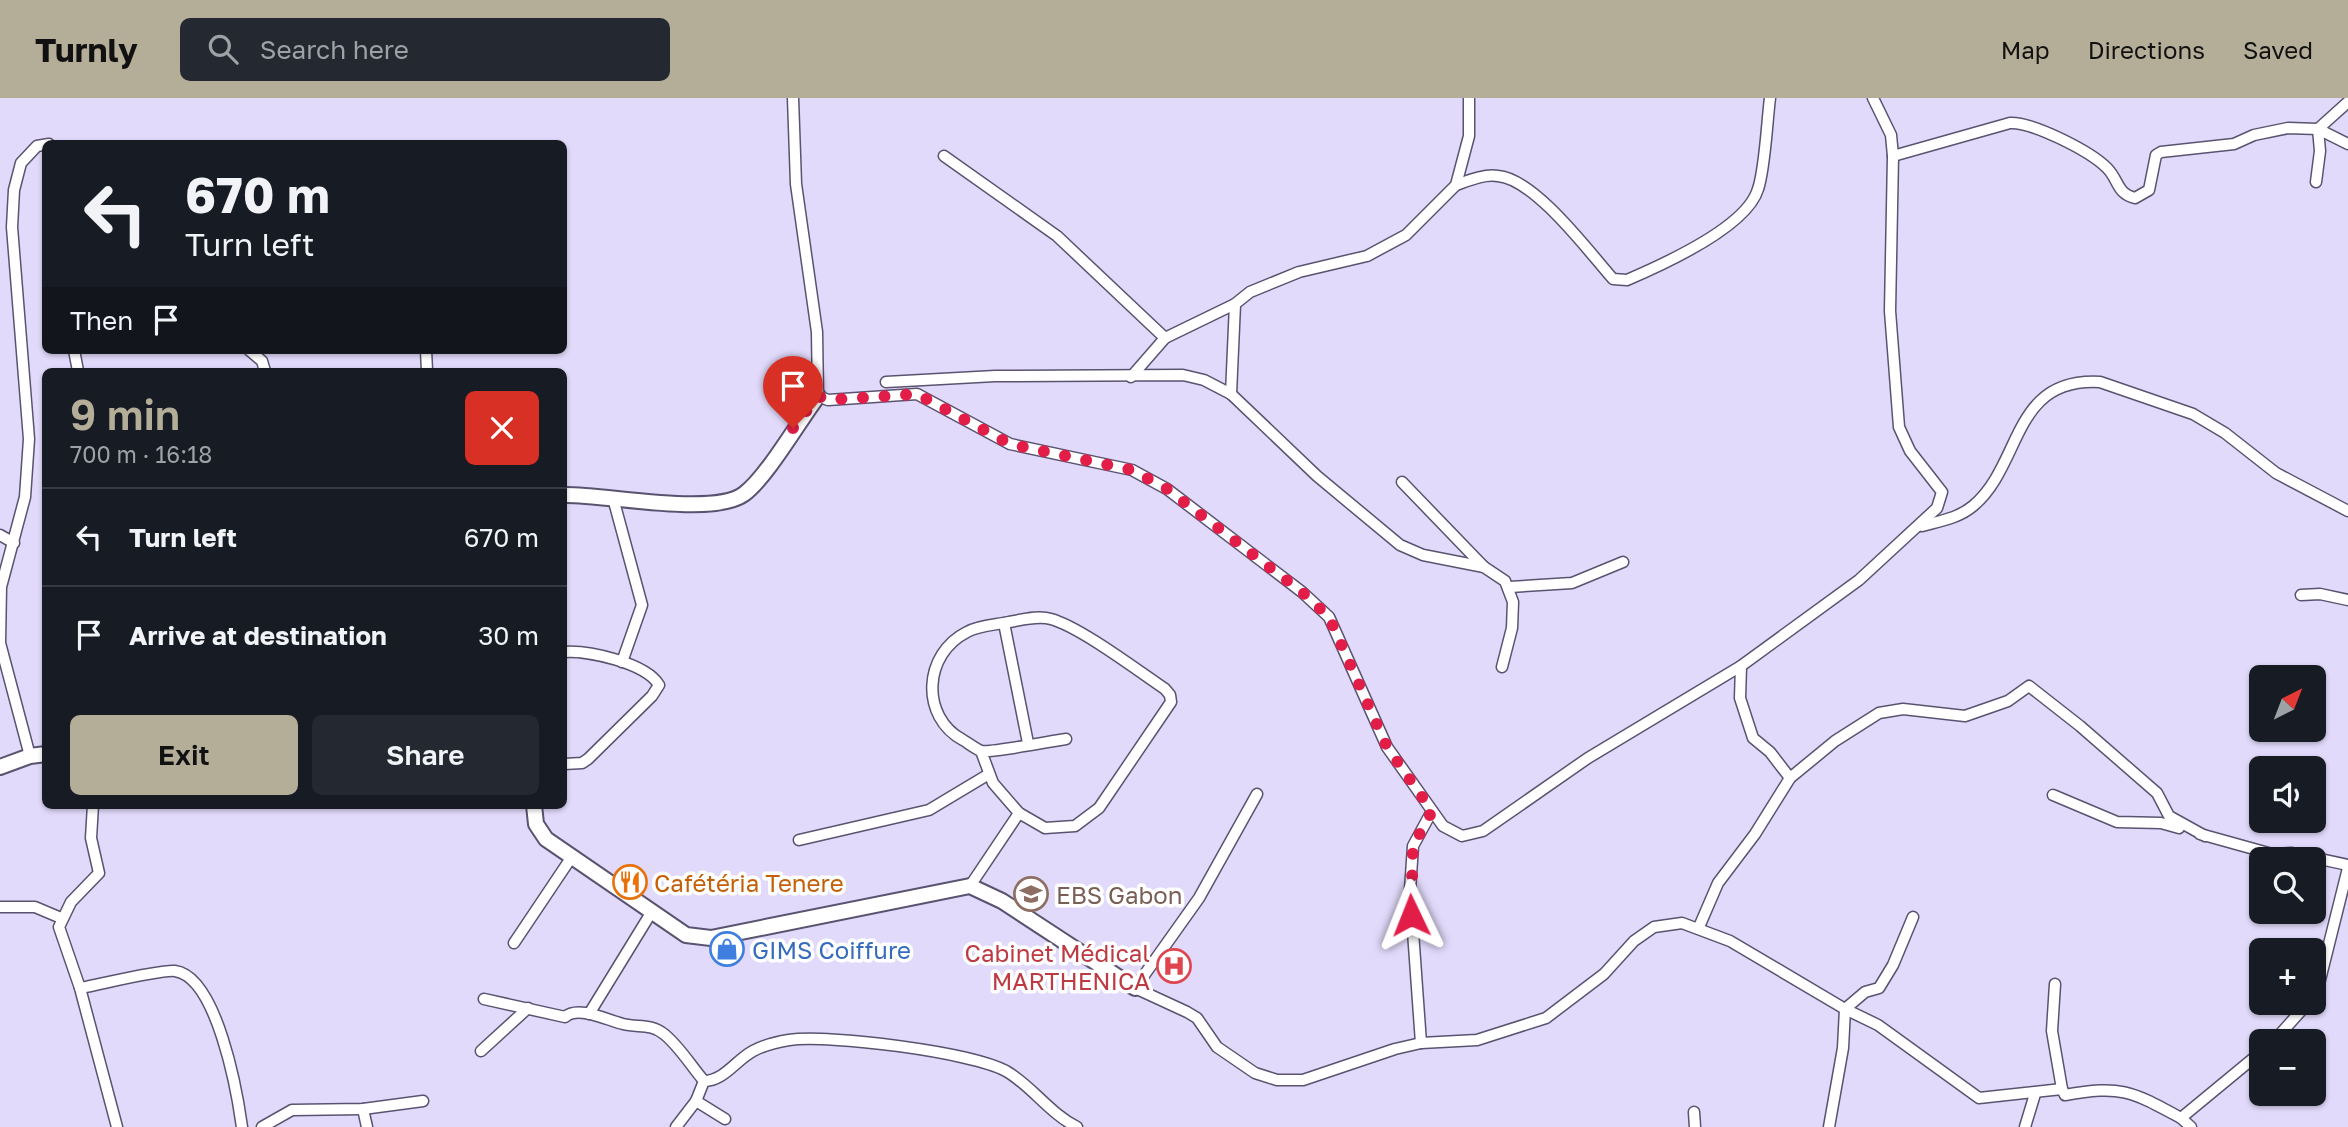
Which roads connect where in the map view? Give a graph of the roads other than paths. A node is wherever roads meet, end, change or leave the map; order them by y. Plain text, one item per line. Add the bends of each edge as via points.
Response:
1 (793, 98) edge
2 (1469, 98) edge
3 (1770, 98) edge
4 (1873, 98) edge
5 (2348, 102) edge
6 (2318, 129) junction
7 (2348, 144) edge
8 (42, 145) edge
9 (944, 156) dead end
10 (1893, 156) junction
11 (2316, 182) dead end
12 (1456, 184) junction
13 (1235, 304) junction
14 (1165, 338) junction
15 (254, 354) edge
16 (264, 368) edge
17 (1131, 377) junction
18 (886, 382) dead end
19 (1231, 394) junction
20 (818, 396) junction
21 (1402, 482) dead end
22 (567, 495) edge
23 (613, 498) junction
24 (2348, 511) edge
25 (1919, 527) junction
26 (0, 535) edge
27 (14, 543) junction
28 (1623, 562) dead end
29 (1485, 567) junction
30 (1, 587) edge
31 (1510, 587) junction
32 (2301, 595) dead end
33 (2348, 600) edge
34 (1004, 623) junction
35 (567, 652) edge
36 (622, 662) junction
37 (1741, 666) junction
38 (1502, 667) dead end
39 (1066, 739) dead end
40 (1028, 743) junction
41 (981, 751) junction
42 (42, 754) edge
43 (30, 756) junction
44 (567, 764) edge
45 (0, 767) edge
46 (989, 775) junction
47 (1790, 778) junction
48 (1257, 794) dead end
49 (2053, 794) dead end
50 (93, 809) edge
51 (535, 809) edge
52 (1432, 811) junction
53 (1019, 813) junction
54 (2205, 836) junction
55 (799, 840) dead end
56 (571, 858) junction
57 (2348, 867) edge
58 (970, 886) junction
59 (0, 908) edge
60 (651, 913) junction
61 (1913, 917) dead end
62 (61, 918) junction
63 (1699, 927) junction
64 (514, 943) dead end
65 (2326, 956) edge
66 (2055, 985) dead end
67 (80, 988) junction
68 (1135, 988) junction
69 (484, 999) dead end
70 (528, 1008) junction
71 (1845, 1009) junction
72 (589, 1014) junction
73 (2297, 1015) edge
74 (2285, 1029) edge
75 (1420, 1043) junction
76 (481, 1051) dead end
77 (2249, 1062) edge
78 (704, 1081) junction
79 (2062, 1089) junction
80 (2035, 1094) junction
81 (423, 1101) dead end
82 (696, 1101) junction
83 (363, 1109) junction
84 (1694, 1112) dead end
85 (2181, 1118) junction
86 (725, 1119) dead end
87 (117, 1127) edge
88 (242, 1127) edge
89 (262, 1127) edge
90 (367, 1127) edge
91 (676, 1127) edge
92 (1077, 1127) edge
93 (1695, 1127) edge
94 (1829, 1127) edge
95 (2025, 1127) edge
96 (2191, 1127) edge

1 - 20 street via 796,184 817,332
2 - 12 street via 1469,136
3 - 12 street via 1759,189 1746,209 1728,227 1627,280 1613,279 1520,184 1499,176
4 - 10 street via 1891,135
5 - 6 street
6 - 7 street
6 - 10 street via 2288,128 2234,144 2161,152 2156,155 2148,190 2135,198 2119,191 2108,169 2045,130 2022,122
6 - 11 street
8 - 27 street via 21,163 13,208 13,274 29,423 27,482
9 - 14 street via 1057,236
10 - 25 street via 1890,311 1899,427 1910,451 1942,492 1937,508
12 - 13 street via 1393,243 1367,256 1272,280
13 - 14 street
13 - 19 street
14 - 17 street
15 - 16 street
17 - 18 street via 995,376
17 - 19 street via 1192,376
19 - 29 street via 1317,476 1400,545 1423,555
20 - 23 street via 754,483 736,498 684,504
20 - 52 street via 828,400 917,394 1010,444 1132,470 1167,489 1329,617 1387,747
21 - 29 street
22 - 23 street
23 - 36 street via 642,605
24 - 25 street via 2276,473 2193,414 2088,381 2041,397 2018,430 1991,485 1973,506
25 - 37 street
26 - 27 street
27 - 30 street
28 - 31 street via 1572,583
29 - 31 street
30 - 43 street via 0,643
31 - 38 street via 1512,628
32 - 33 street
34 - 40 street
34 - 41 street via 966,632 944,652 934,674 933,699 940,723
34 - 53 street via 1048,617 1060,622 1165,689 1171,699 1099,808 1083,823 1045,828
35 - 36 street
36 - 44 street via 653,677 658,688 588,759
37 - 47 street via 1740,698 1753,738
37 - 52 street via 1588,758 1483,831 1462,836 1453,833
39 - 40 street
40 - 41 street
41 - 46 street
42 - 43 street
43 - 45 street
46 - 53 street
46 - 55 street via 929,810
47 - 54 street via 1879,713 1903,709 1965,716 2008,701 2029,686 2157,793 2169,817
47 - 63 street via 1718,883
48 - 68 street via 1199,898
49 - 54 street via 2117,822 2166,824
50 - 62 street via 91,838 99,873
51 - 56 street via 540,832
52 - 75 street via 1413,846 1410,890
53 - 58 street
54 - 57 street
56 - 60 street
56 - 64 street
57 - 65 street
58 - 60 street via 711,938 686,935
58 - 68 street via 1002,901
59 - 62 street via 35,906
60 - 72 street
61 - 71 street via 1894,965 1879,988 1865,992
62 - 67 street via 61,939
63 - 71 street
63 - 75 street via 1682,923 1654,927 1604,974 1546,1018 1477,1040
66 - 79 street via 2052,1031
67 - 87 street
67 - 88 street via 171,970 193,979 212,1006
68 - 75 street via 1197,1018 1217,1047 1265,1078 1303,1080
69 - 70 street
70 - 72 street via 565,1017
70 - 76 street
71 - 80 street via 1878,1024 1979,1098
71 - 94 street
72 - 78 street via 651,1026 674,1044
73 - 74 street
77 - 85 street
78 - 82 street
78 - 92 street via 721,1077 753,1051 782,1041 887,1045 970,1059 1004,1070
79 - 80 street
79 - 85 street via 2065,1095 2103,1088 2134,1092
80 - 95 street
81 - 83 street
82 - 86 street
82 - 91 street
83 - 89 street via 292,1110
83 - 90 street
84 - 93 street
85 - 96 street

